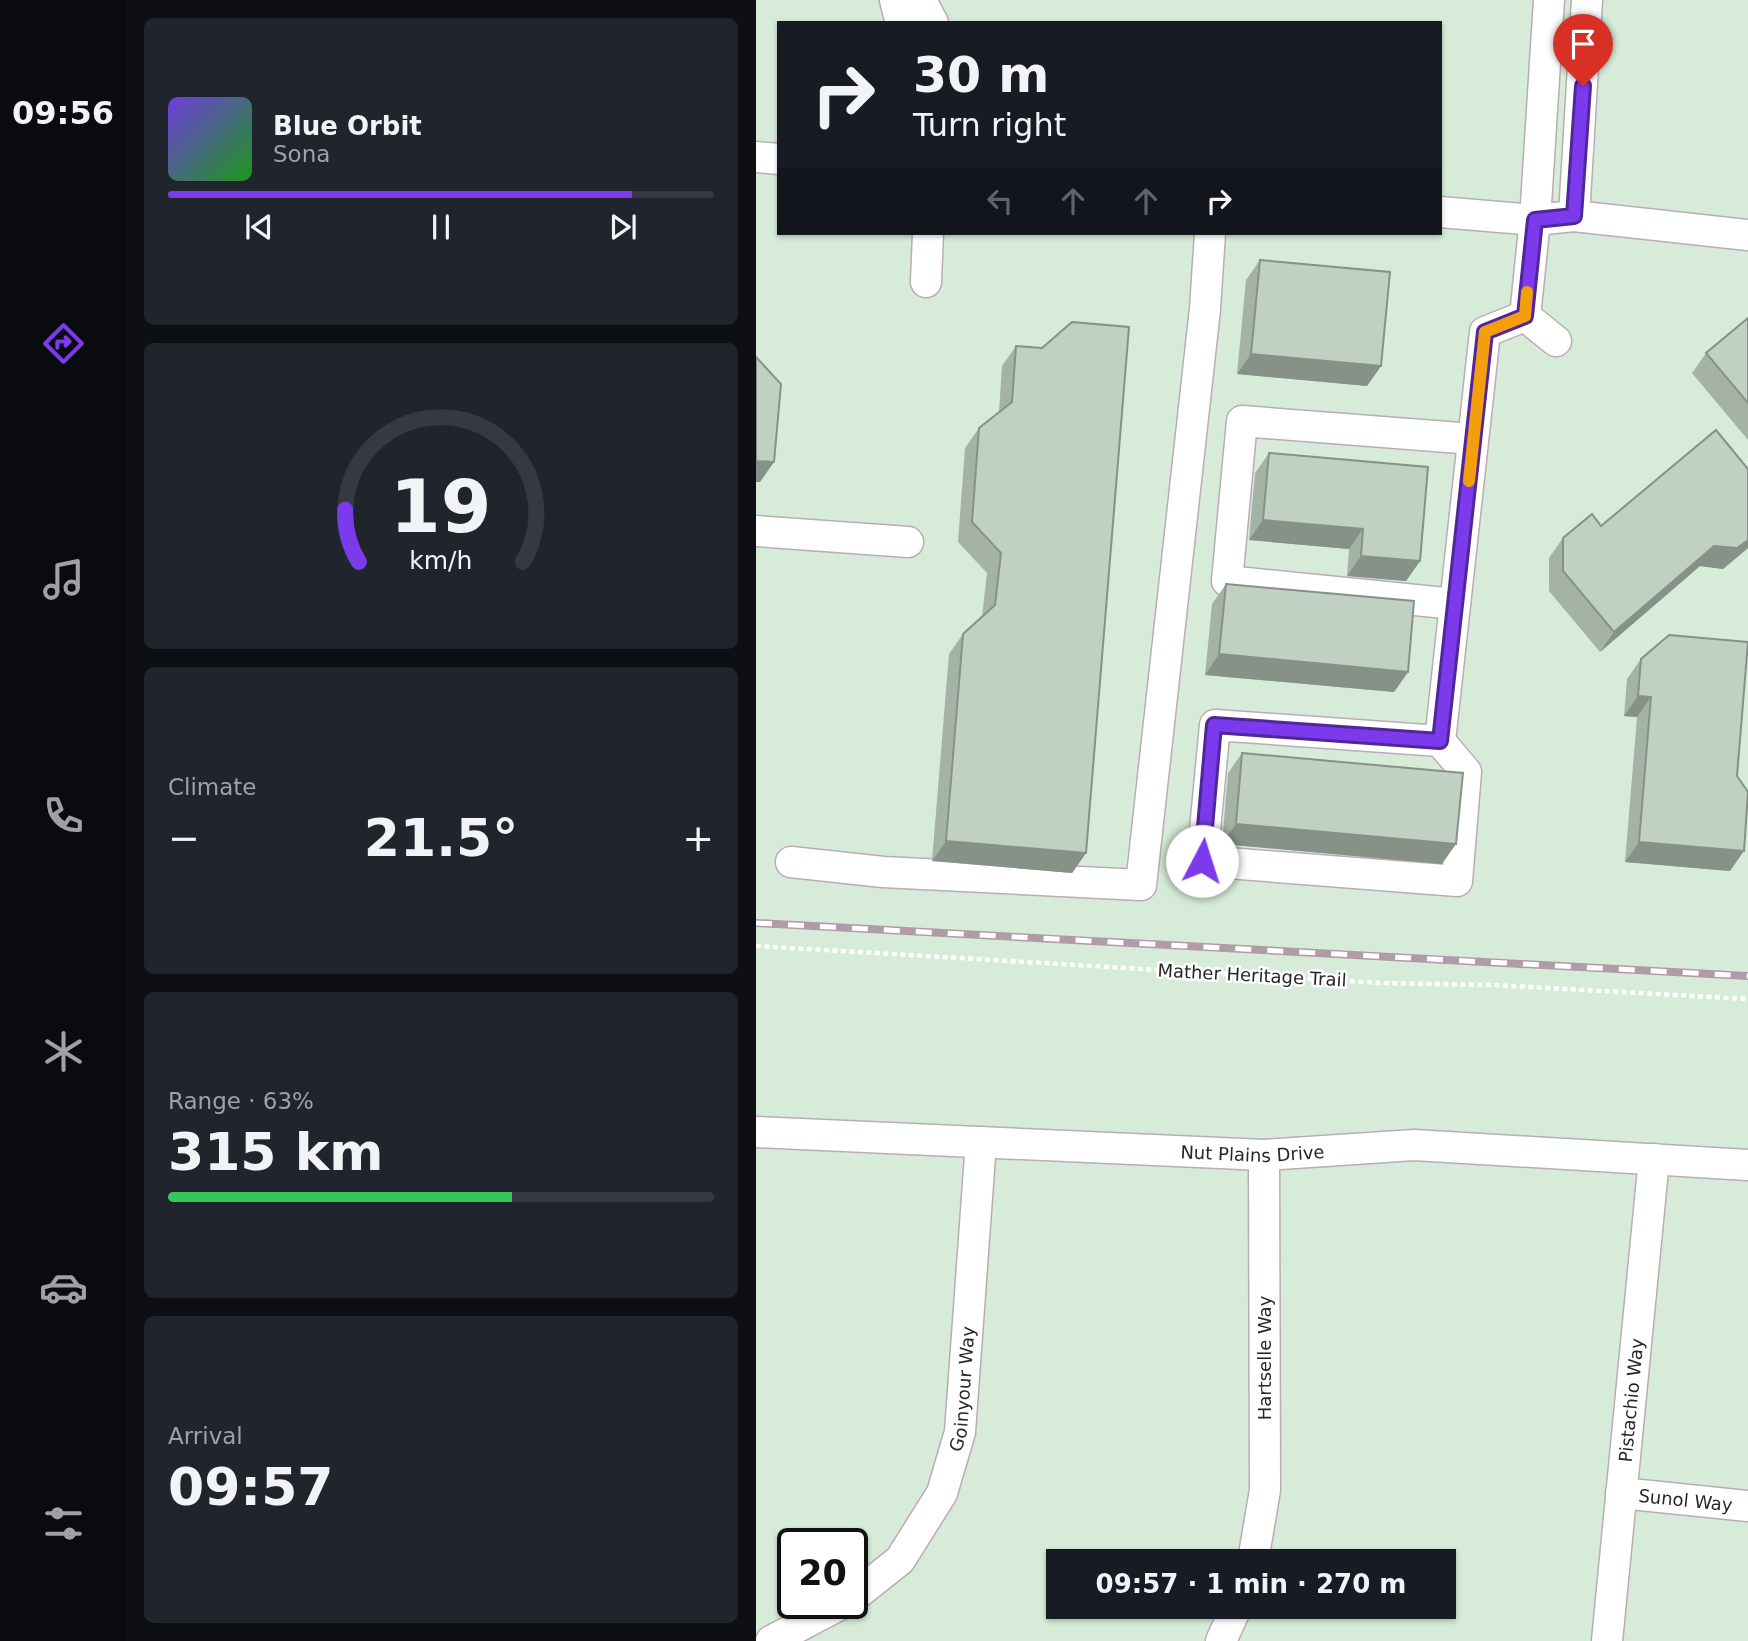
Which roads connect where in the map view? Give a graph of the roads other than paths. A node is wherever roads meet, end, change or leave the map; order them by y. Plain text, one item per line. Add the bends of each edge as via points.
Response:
1 (895, 0) edge
2 (916, 0) edge
3 (1549, 0) edge
4 (1587, 0) edge
5 (900, 21) edge
6 (932, 21) edge
7 (756, 157) edge
8 (777, 159) edge
9 (1442, 212) edge
10 (1574, 216) junction
11 (1535, 220) junction
12 (928, 235) edge
13 (1210, 235) edge
14 (1748, 235) edge
15 (926, 282) dead end
16 (1525, 316) junction
17 (1556, 341) dead end
18 (1473, 439) junction
19 (756, 531) edge
20 (908, 542) dead end
21 (1455, 604) junction
22 (1440, 741) junction
23 (791, 862) dead end
24 (756, 1132) edge
25 (981, 1142) junction
26 (1264, 1154) junction
27 (1654, 1159) junction
28 (1748, 1165) edge
29 (1621, 1493) junction
30 (1748, 1506) edge
31 (1254, 1549) edge
32 (868, 1585) edge
33 (813, 1619) edge
34 (1231, 1619) edge
35 (771, 1641) edge
36 (1221, 1641) edge
37 (1607, 1641) edge

1 - 5 street
2 - 6 street
3 - 11 street
4 - 10 street
7 - 8 street
9 - 11 street
10 - 11 street
10 - 14 street
11 - 16 street
12 - 15 street
13 - 23 street via 1141,885 883,872
16 - 17 street
16 - 18 street via 1485,332
18 - 21 street
18 - 21 street via 1242,421 1227,581
19 - 20 street
21 - 22 street
22 - 22 street via 1466,772 1457,881 1202,861 1214,725
24 - 25 street, Nut Plains Drive
25 - 26 street, Nut Plains Drive
25 - 32 street, Goinyour Way via 960,1432 942,1493 900,1560
26 - 27 street, Nut Plains Drive via 1414,1145
26 - 31 street, Hartselle Way via 1265,1490
27 - 28 street, Nut Plains Drive
27 - 29 street, Pistachio Way
29 - 30 street, Sunol Way
29 - 37 street, Pistachio Way
33 - 35 street
34 - 36 street

